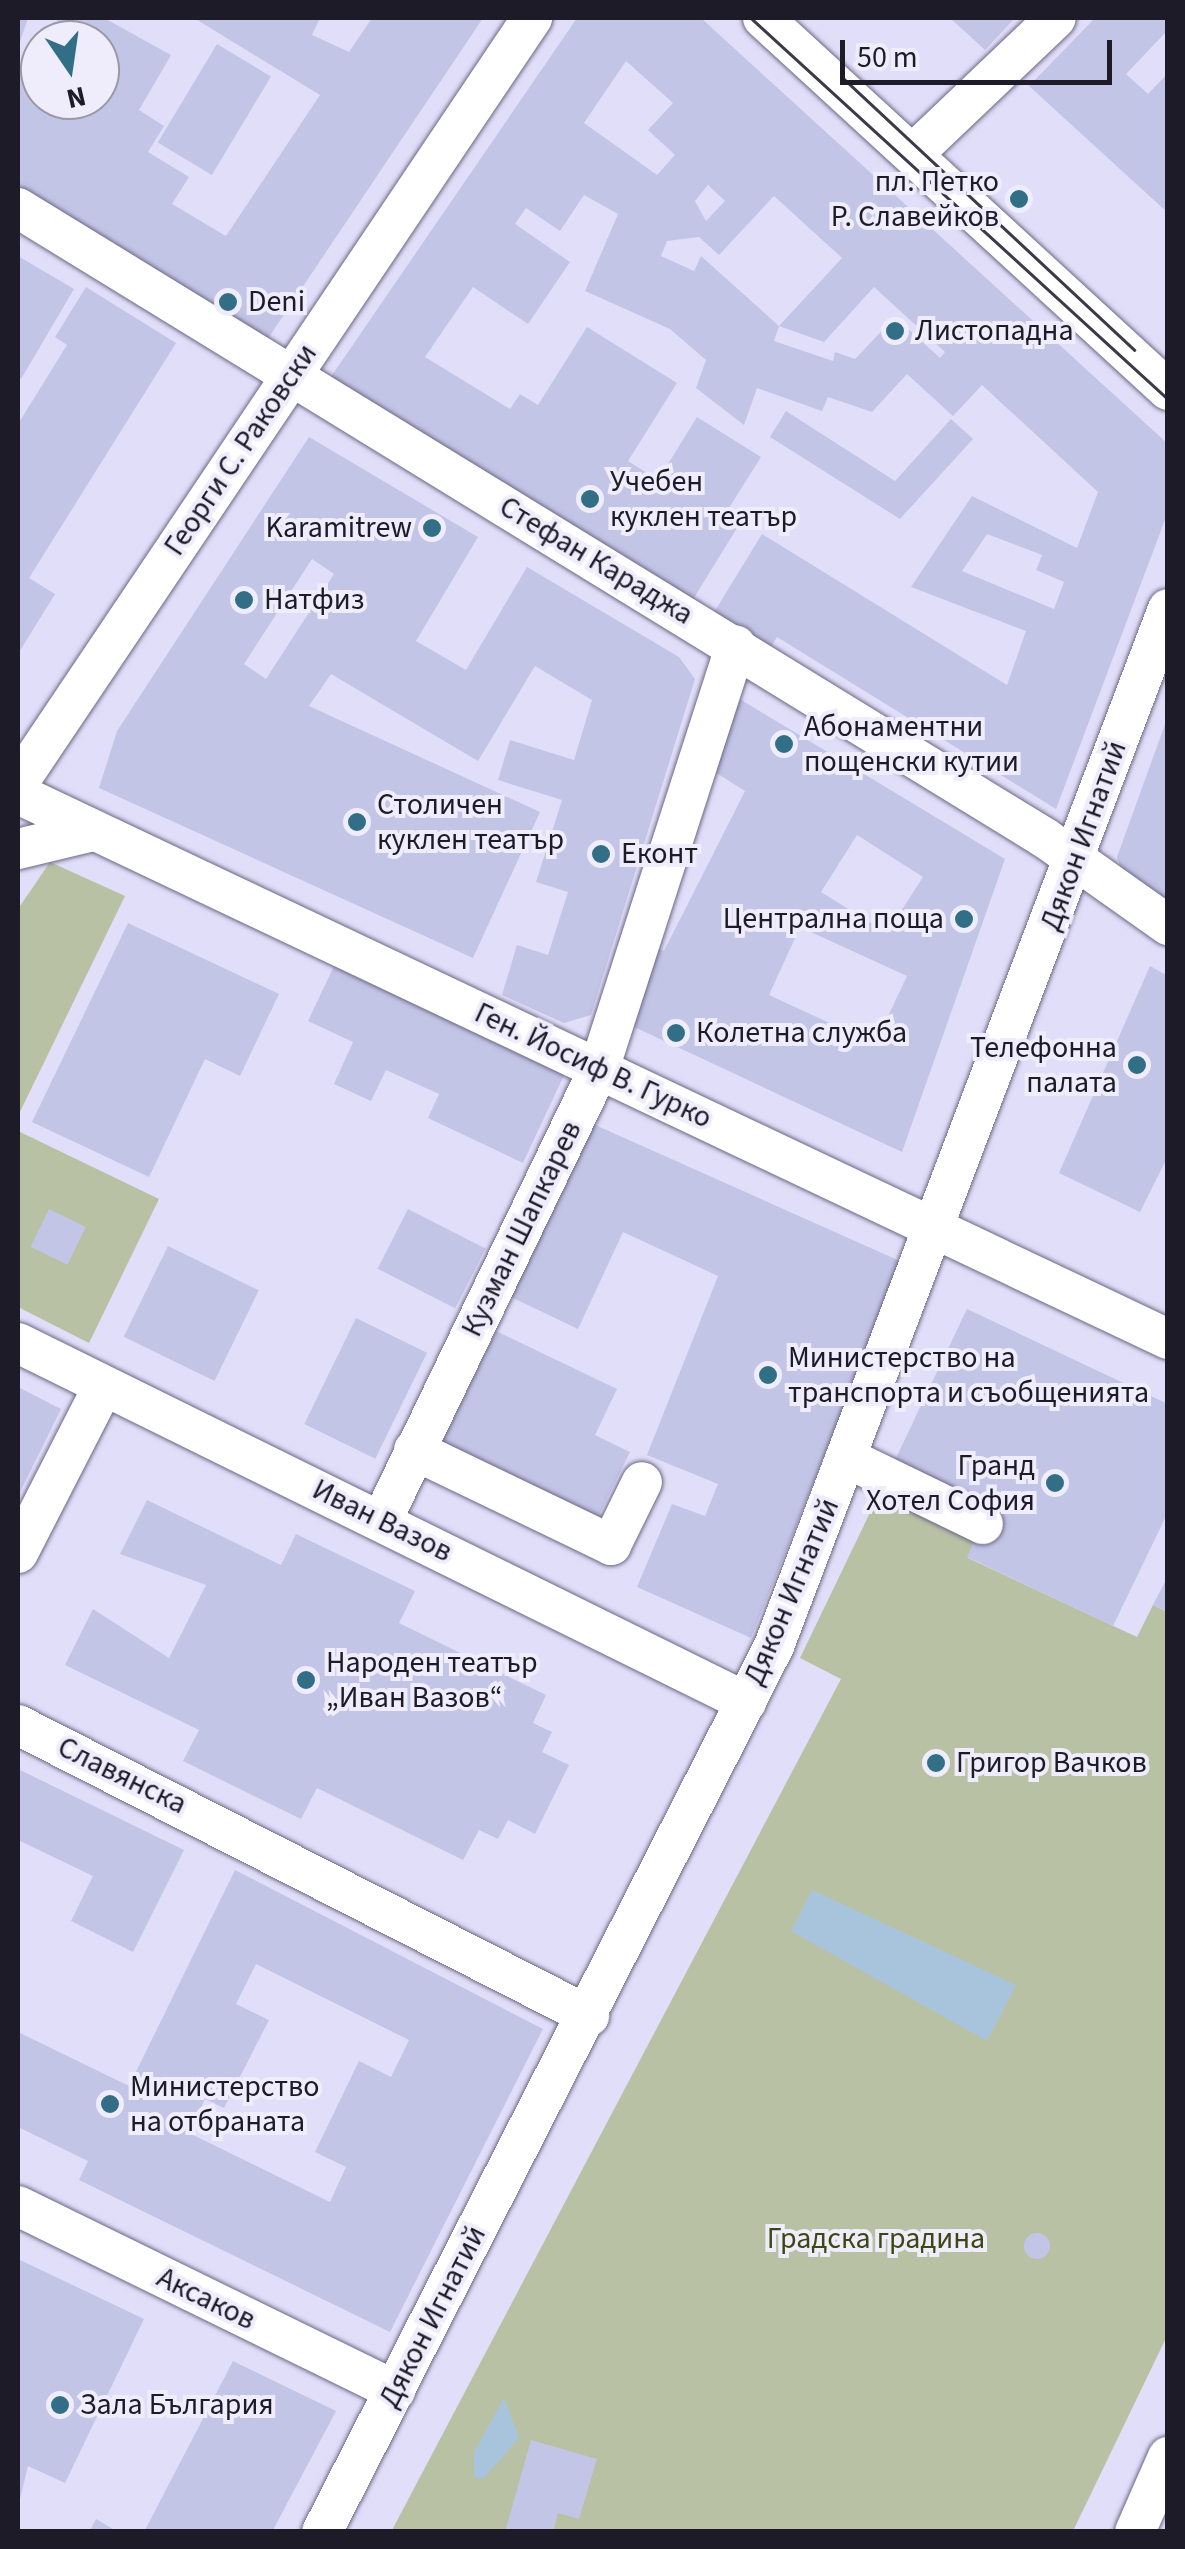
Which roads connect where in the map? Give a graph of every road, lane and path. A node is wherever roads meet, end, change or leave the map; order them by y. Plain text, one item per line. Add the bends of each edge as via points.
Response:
1 (532, 18) edge
2 (763, 18) edge
3 (1056, 18) edge
4 (913, 154) junction
5 (18, 208) edge
6 (290, 377) junction
7 (1168, 390) edge
8 (1168, 610) edge
9 (736, 646) junction
10 (18, 783) edge
11 (18, 794) edge
12 (93, 830) junction
13 (18, 850) edge
14 (1076, 861) junction
15 (1168, 925) edge
16 (599, 1069) junction
17 (939, 1230) junction
18 (1168, 1339) edge
19 (18, 1344) edge
20 (104, 1386) junction
21 (414, 1450) junction
22 (847, 1458) junction
23 (642, 1482) dead end
24 (382, 1520) junction
25 (983, 1524) dead end
26 (18, 1553) edge
27 (746, 1702) junction
28 (18, 1725) edge
29 (582, 2030) junction
30 (18, 2206) edge
31 (395, 2391) junction
32 (1168, 2457) edge
33 (322, 2532) edge
34 (1135, 2532) edge

1 - 6 street, Георги С. Раковски
2 - 4 street
3 - 4 street
4 - 7 street
5 - 6 street, Стефан Караджа
6 - 9 street, Стефан Караджа
6 - 10 street, Георги С. Раковски
8 - 14 street, Дякон Игнатий
9 - 14 street, Стефан Караджа
9 - 16 street, Кузман Шапкарев
11 - 12 street, Ген. Йосиф В. Гурко
12 - 13 street
12 - 16 street, Ген. Йосиф В. Гурко
14 - 15 street, Стефан Караджа
14 - 17 street, Дякон Игнатий
16 - 17 street, Ген. Йосиф В. Гурко
16 - 21 street, Кузман Шапкарев
17 - 18 street, Ген. Йосиф В. Гурко
17 - 22 street, Дякон Игнатий
19 - 20 street, Иван Вазов
20 - 24 street, Иван Вазов
20 - 26 street
21 - 23 street via 612,1546
21 - 24 street, Кузман Шапкарев
22 - 25 street
22 - 27 street, Дякон Игнатий
24 - 27 street, Иван Вазов
27 - 29 street, Дякон Игнатий
28 - 29 street, Славянска via 226,1826
29 - 31 street, Дякон Игнатий
30 - 31 street, Аксаков
31 - 33 street, Дякон Игнатий
32 - 34 street

